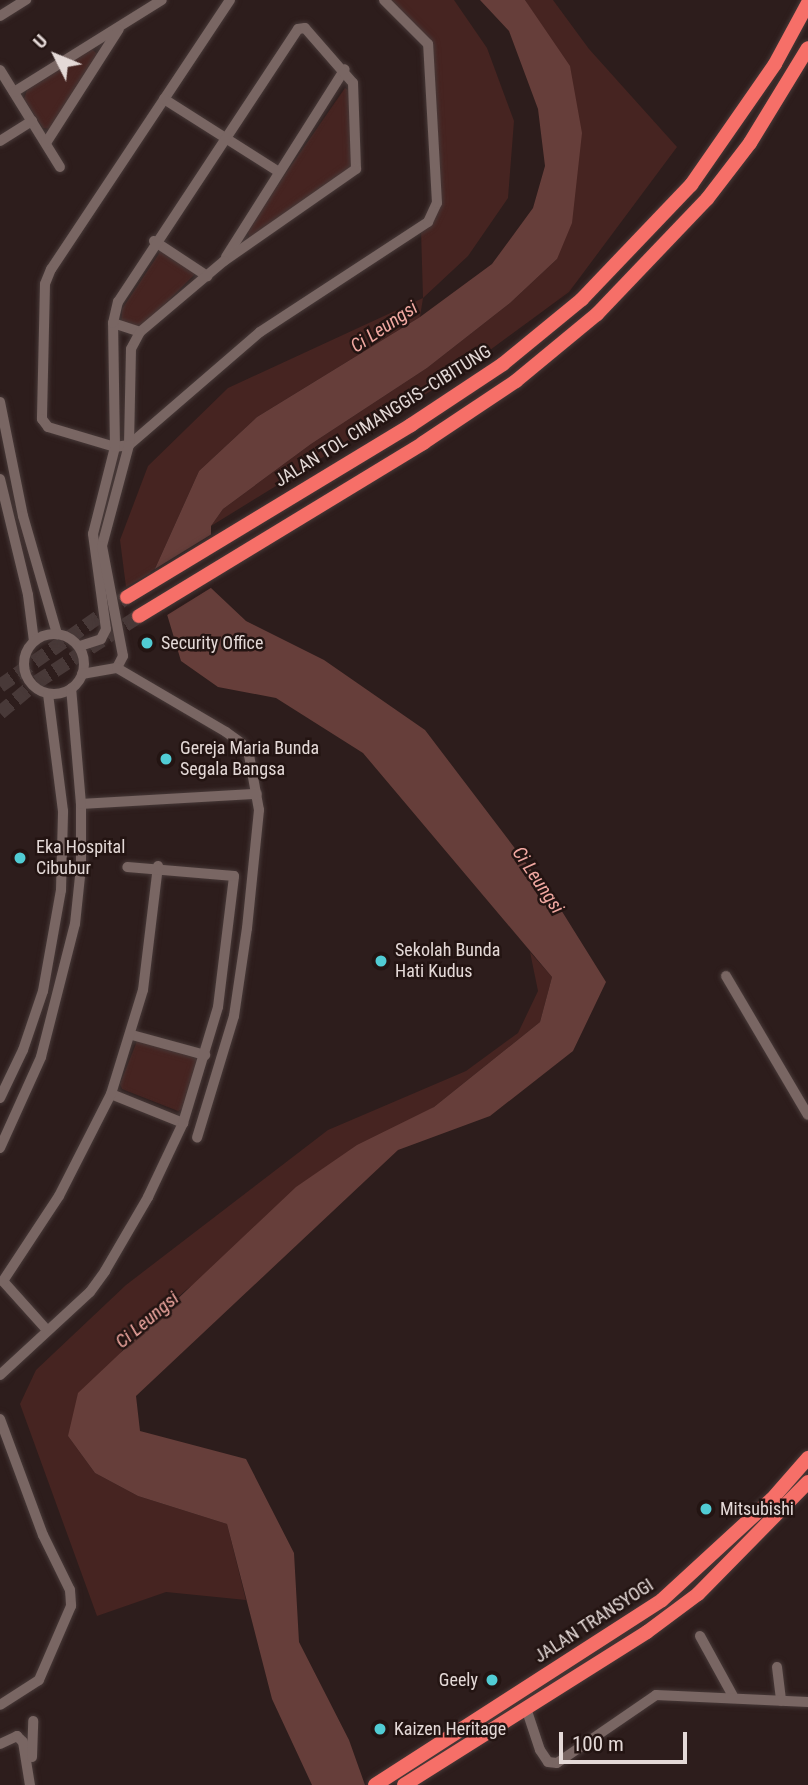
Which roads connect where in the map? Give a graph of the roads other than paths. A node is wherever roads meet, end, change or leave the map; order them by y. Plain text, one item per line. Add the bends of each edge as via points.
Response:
1 (26, 0) edge
2 (162, 0) edge
3 (230, 0) edge
4 (384, 0) edge
5 (808, 2) edge
6 (0, 16) edge
7 (122, 25) junction
8 (808, 48) edge
9 (0, 69) edge
10 (345, 69) junction
11 (14, 92) junction
12 (164, 99) junction
13 (32, 121) junction
14 (224, 138) junction
15 (0, 141) edge
16 (46, 143) junction
17 (60, 167) dead end
18 (279, 172) junction
19 (154, 241) junction
20 (224, 261) junction
21 (207, 276) junction
22 (113, 323) junction
23 (139, 332) junction
24 (0, 402) edge
25 (129, 445) junction
26 (115, 447) junction
27 (0, 479) edge
28 (127, 597) tunnel mouth
29 (139, 617) tunnel mouth
30 (57, 634) junction
31 (34, 641) junction
32 (80, 646) junction
33 (117, 668) junction
34 (82, 674) junction
35 (71, 688) junction
36 (48, 694) junction
37 (257, 794) junction
38 (80, 804) junction
39 (158, 866) junction
40 (127, 867) dead end
41 (726, 976) dead end
42 (132, 1035) junction
43 (205, 1055) junction
44 (111, 1094) junction
45 (0, 1098) edge
46 (808, 1112) edge
47 (183, 1123) junction
48 (4, 1137) edge
49 (197, 1138) dead end
50 (0, 1148) edge
51 (46, 1329) junction
52 (0, 1375) edge
53 (0, 1421) edge
54 (808, 1458) edge
55 (808, 1482) edge
56 (700, 1636) dead end
57 (777, 1667) dead end
58 (733, 1696) junction
59 (781, 1701) junction
60 (808, 1702) edge
61 (0, 1704) edge
62 (526, 1708) junction
63 (33, 1721) dead end
64 (0, 1744) edge
65 (32, 1785) edge
66 (375, 1785) edge
67 (404, 1785) edge

1 - 6 street
2 - 7 street
3 - 12 street
4 - 25 street via 429,44 437,203 428,222 260,332
5 - 28 highway, JALAN TOL CIMANGGIS–CIBITUNG via 775,64 691,186 582,299 457,394
7 - 11 street
7 - 16 street
8 - 29 highway via 750,143 708,199 597,314 516,381
9 - 11 street
10 - 14 street via 305,28 298,29
10 - 18 street
10 - 20 street via 353,83 358,157 352,176
11 - 13 street
12 - 14 street
12 - 26 street via 45,284 42,419 48,427
13 - 15 street
13 - 16 street
14 - 18 street
14 - 19 street
16 - 17 street
18 - 20 street
19 - 21 street
19 - 22 street via 118,302
20 - 21 street
21 - 23 street
22 - 23 street
22 - 26 street
23 - 25 street via 131,349
24 - 30 street via 23,516
25 - 26 street
25 - 33 street via 102,546 124,656
26 - 32 street via 93,534 106,629 101,639
27 - 31 street via 28,595
30 - 31 street
30 - 32 street
31 - 36 street via 25,655 24,672 33,686
32 - 34 street
33 - 34 street
33 - 37 street via 241,743 249,755
34 - 35 street
35 - 36 street
35 - 38 street
36 - 45 street via 63,811 61,890 43,991
37 - 38 street
37 - 49 street via 250,902 234,1016
38 - 48 street via 81,867 69,956 41,1057
39 - 40 street
39 - 42 street via 152,939
39 - 43 street via 234,876 226,970
41 - 46 street
42 - 43 street
42 - 44 street
43 - 47 street
44 - 47 street
44 - 51 street via 68,1180 3,1281
47 - 51 street via 148,1197 97,1284
48 - 50 street
51 - 52 street
53 - 61 street via 43,1535 70,1590 71,1605 39,1680
54 - 66 highway, JALAN TRANSYOGI via 690,1579
55 - 62 highway, JALAN TRANSYOGI via 698,1594
56 - 58 street
57 - 59 street
58 - 59 street
58 - 62 street via 656,1695 557,1763 548,1762 540,1750
59 - 60 street
62 - 67 highway, JALAN TRANSYOGI
63 - 65 street
64 - 65 street via 17,1736 23,1742

